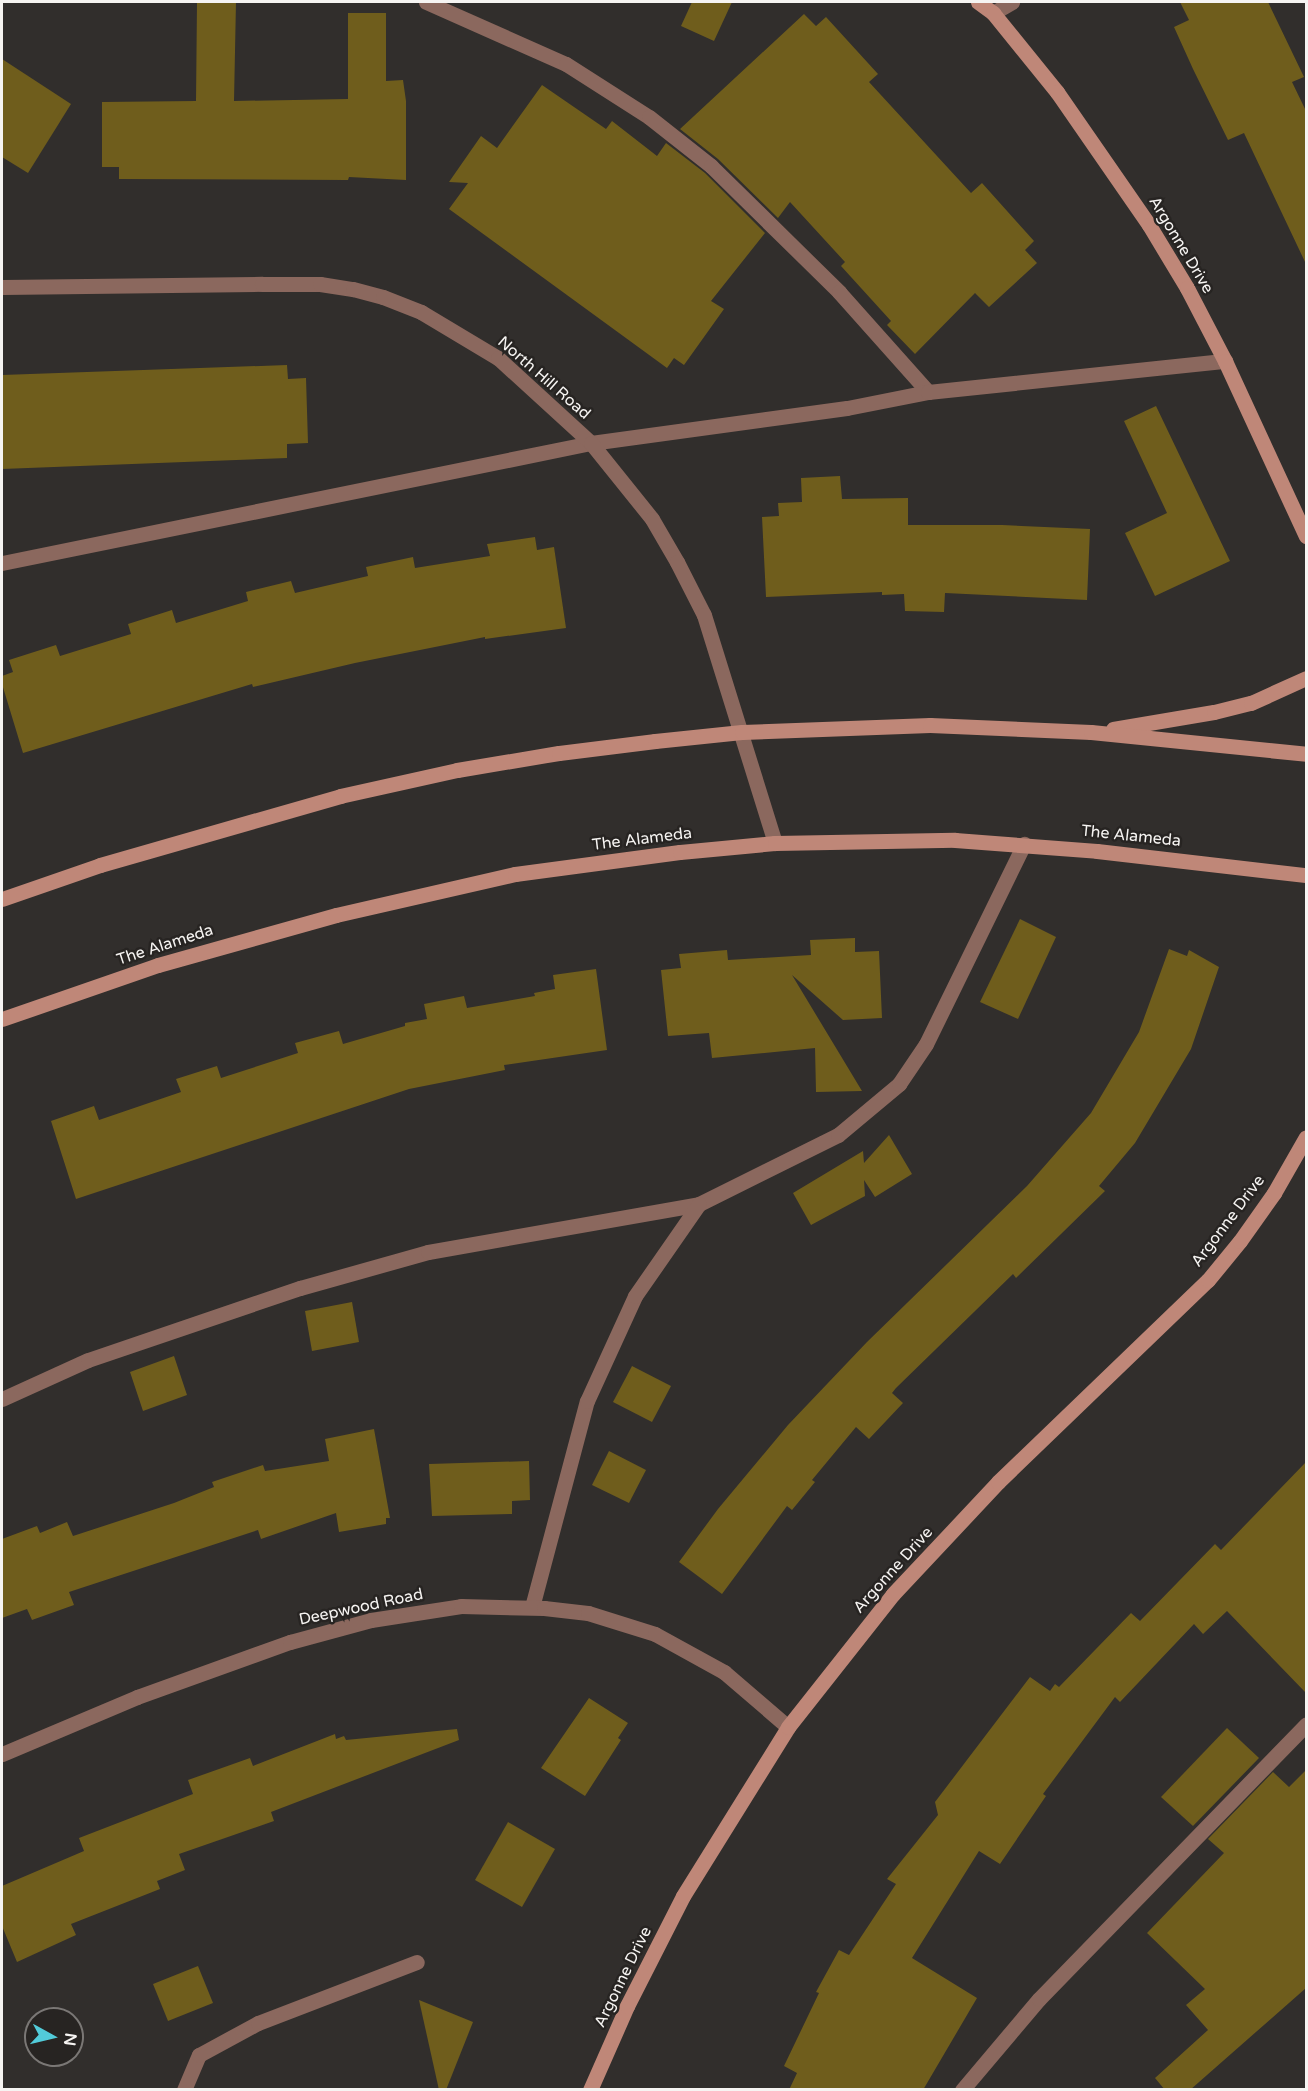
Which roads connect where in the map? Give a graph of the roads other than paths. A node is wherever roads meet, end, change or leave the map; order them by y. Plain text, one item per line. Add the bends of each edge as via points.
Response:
1 (426, 2) edge
2 (978, 2) edge
3 (1012, 2) edge
4 (997, 7) edge
5 (2, 287) edge
6 (1225, 361) junction
7 (928, 392) junction
8 (591, 443) junction
9 (1306, 536) edge
10 (2, 563) edge
11 (1306, 678) edge
12 (742, 732) junction
13 (1091, 732) junction
14 (1306, 754) edge
15 (775, 843) junction
16 (1024, 844) junction
17 (1306, 875) edge
18 (2, 899) edge
19 (2, 1019) edge
20 (1306, 1137) edge
21 (699, 1204) junction
22 (2, 1399) edge
23 (532, 1607) junction
24 (1306, 1724) edge
25 (788, 1727) junction
26 (2, 1755) edge
27 (417, 1962) dead end
28 (184, 2090) edge
29 (590, 2090) edge
30 (962, 2090) edge

1 - 7 street via 566,64 649,117 720,174 839,292
2 - 4 main road, Argonne Drive
3 - 4 street
4 - 6 main road, Argonne Drive via 1115,173 1187,288
5 - 8 street, North Hill Road via 321,284 383,297 421,312 498,358
6 - 7 street
6 - 9 main road, Argonne Drive
7 - 8 street via 847,408
8 - 10 street
8 - 12 street, North Hill Road via 652,519 677,562 704,615
11 - 13 main road via 1251,703
12 - 13 main road via 930,725
12 - 15 street, North Hill Road
12 - 18 main road via 559,753 340,796 100,865
13 - 14 main road
15 - 16 main road, The Alameda via 889,840
15 - 19 main road, The Alameda via 600,861 427,893 246,938
16 - 17 main road, The Alameda
16 - 21 street via 926,1044 899,1084 838,1135
20 - 25 main road, Argonne Drive via 1274,1193 1208,1280 990,1490 893,1594
21 - 22 street via 428,1252 300,1288 88,1360
21 - 23 street via 635,1296 587,1401
23 - 25 street, Deepwood Road via 588,1613 655,1634 724,1672
23 - 26 street, Deepwood Road via 461,1606 417,1612 290,1642 137,1697
24 - 30 street via 1039,1999
25 - 29 main road, Argonne Drive via 683,1896
27 - 28 street via 258,2022 199,2055

